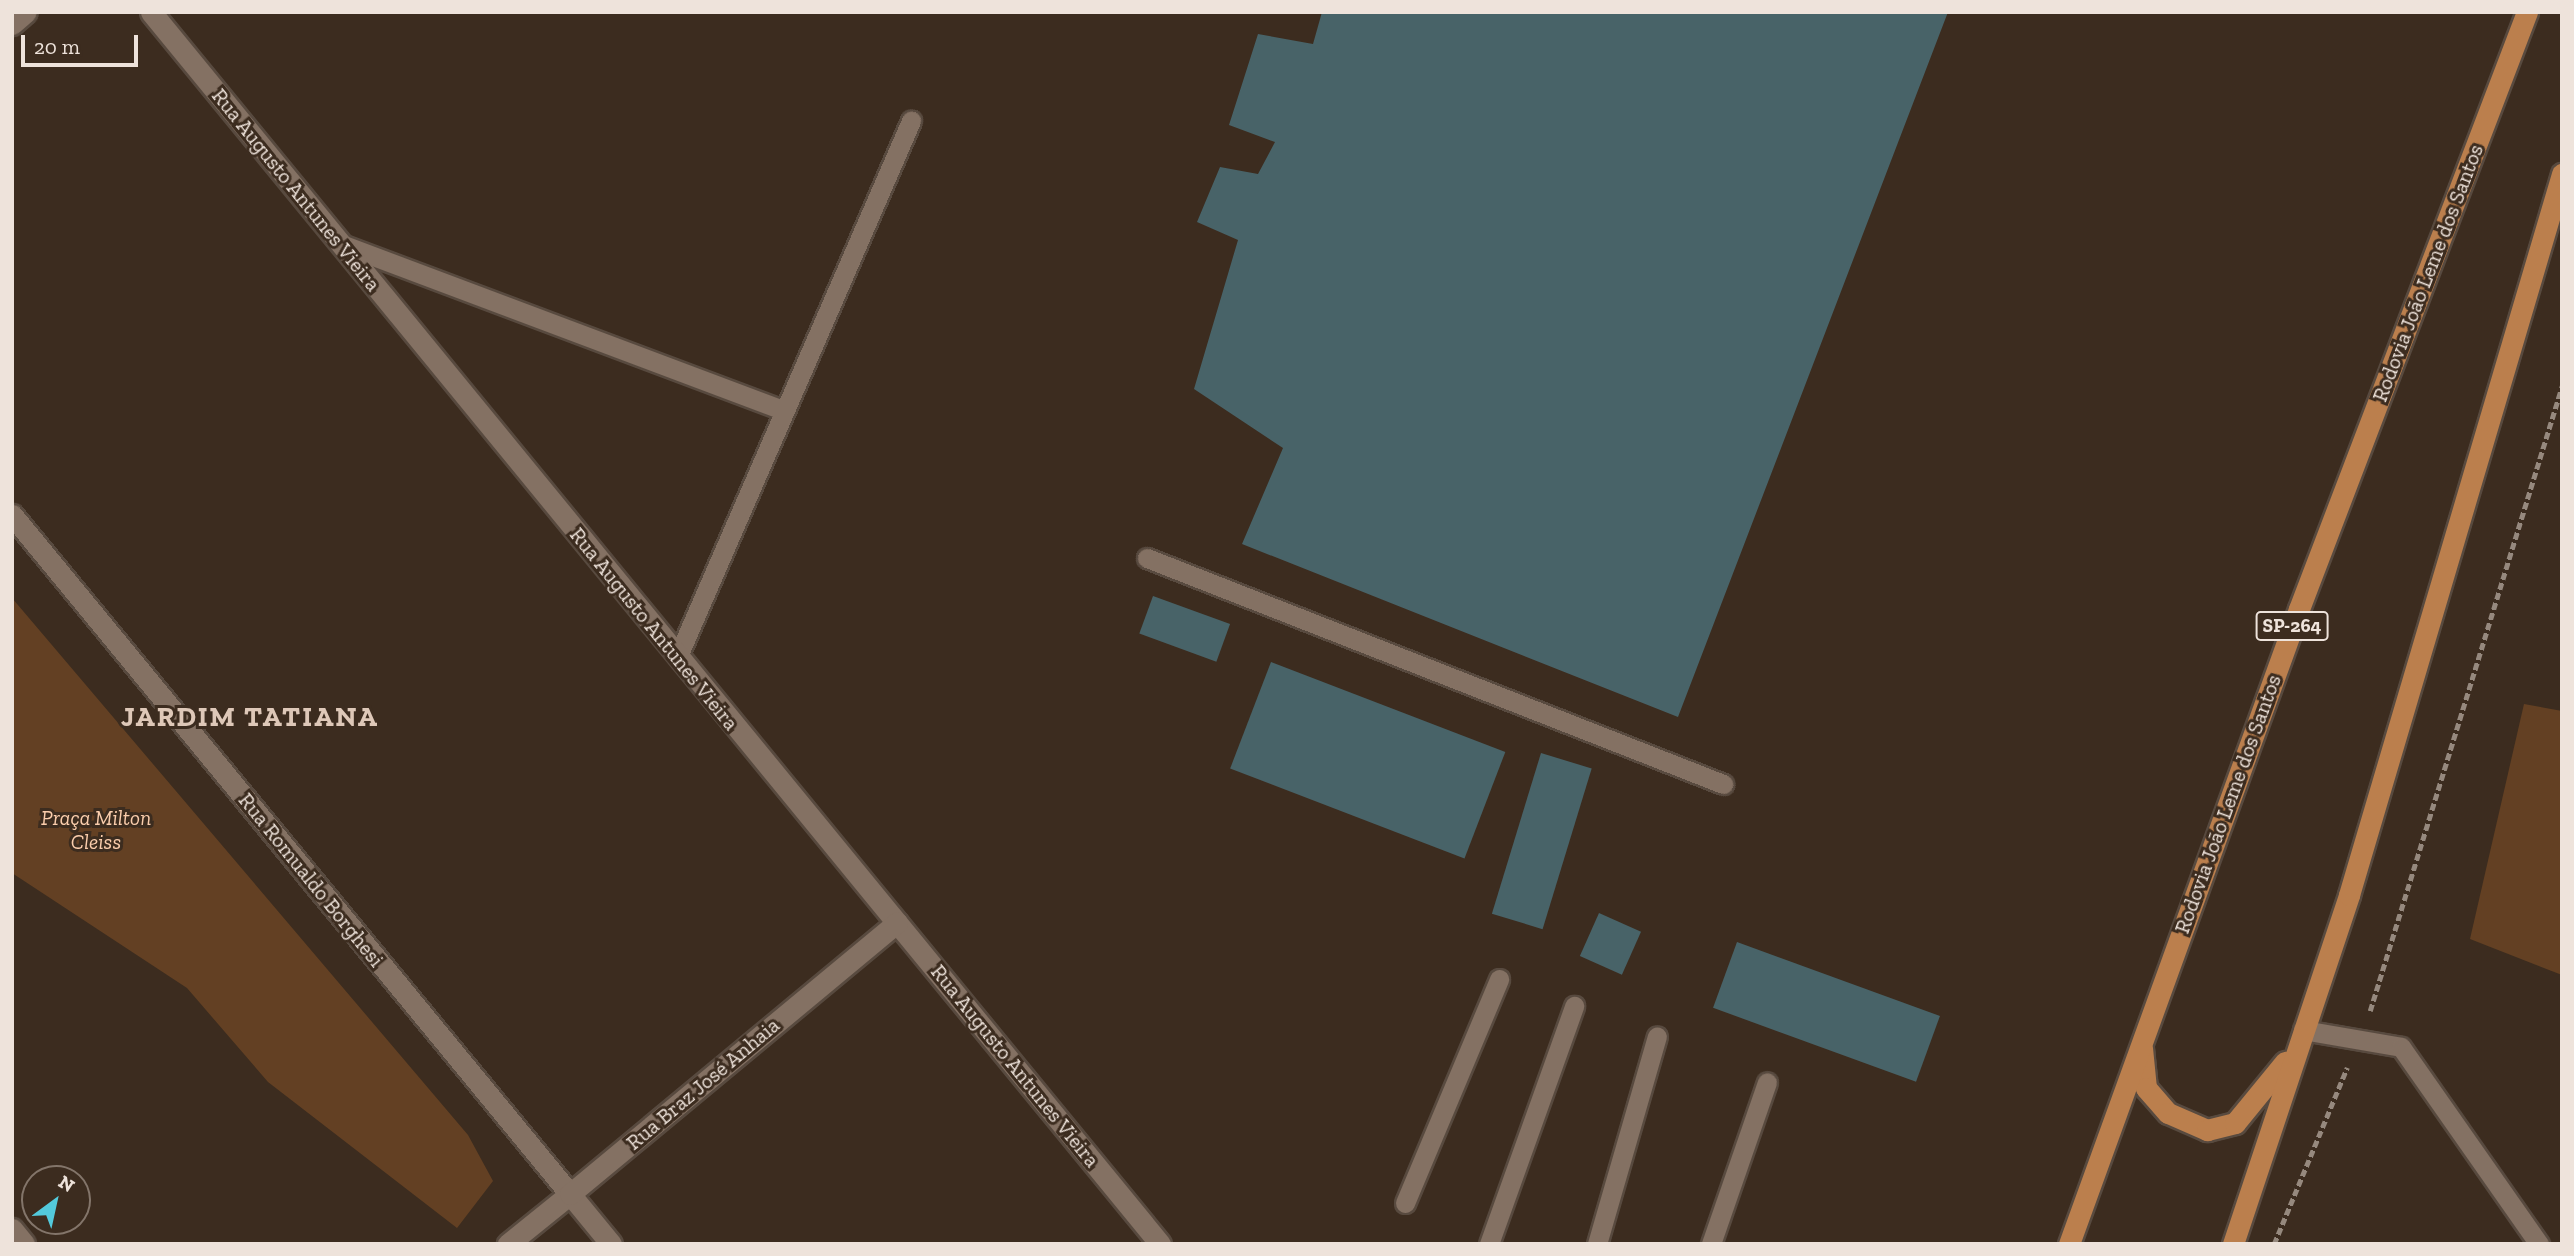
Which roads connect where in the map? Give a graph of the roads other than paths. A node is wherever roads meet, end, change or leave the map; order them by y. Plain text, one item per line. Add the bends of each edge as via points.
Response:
1 (26, 12) edge
2 (151, 12) edge
3 (2527, 12) edge
4 (12, 24) edge
5 (911, 121) dead end
6 (2562, 174) edge
7 (341, 244) junction
8 (783, 410) junction
9 (12, 515) edge
10 (1147, 558) dead end
11 (678, 656) junction
12 (1723, 784) dead end
13 (897, 923) junction
14 (1499, 979) dead end
15 (1574, 1006) dead end
16 (2303, 1030) junction
17 (1657, 1036) dead end
18 (2142, 1042) junction
19 (1768, 1082) dead end
20 (570, 1194) junction
21 (1405, 1203) dead end
22 (12, 1229) edge
23 (24, 1244) edge
24 (508, 1244) edge
25 (611, 1244) edge
26 (1160, 1244) edge
27 (1489, 1244) edge
28 (1597, 1244) edge
29 (1711, 1244) edge
30 (2069, 1244) edge
31 (2233, 1244) edge
32 (2539, 1244) edge

1 - 4 street
2 - 7 street, Rua Augusto Antunes Vieira
3 - 18 main road, Rodovia João Leme dos Santos / SP-264 via 2298,609
5 - 8 lane
6 - 16 main road
7 - 8 lane
7 - 11 street, Rua Augusto Antunes Vieira
8 - 11 lane
9 - 20 street, Rua Romualdo Borghesi
10 - 12 lane
11 - 13 street, Rua Augusto Antunes Vieira
13 - 20 street, Rua Braz José Anhaia
13 - 26 street, Rua Augusto Antunes Vieira
14 - 21 lane
15 - 27 lane
16 - 18 main road via 2258,1101 2235,1123 2207,1130 2168,1113 2146,1088
16 - 31 main road
16 - 32 lane via 2360,1036 2401,1047 2421,1069
17 - 28 lane
18 - 30 main road, Rodovia João Leme dos Santos / SP-264
19 - 29 lane
20 - 24 street, Rua Braz José Anhaia
20 - 25 street, Rua Romualdo Borghesi
22 - 23 street

